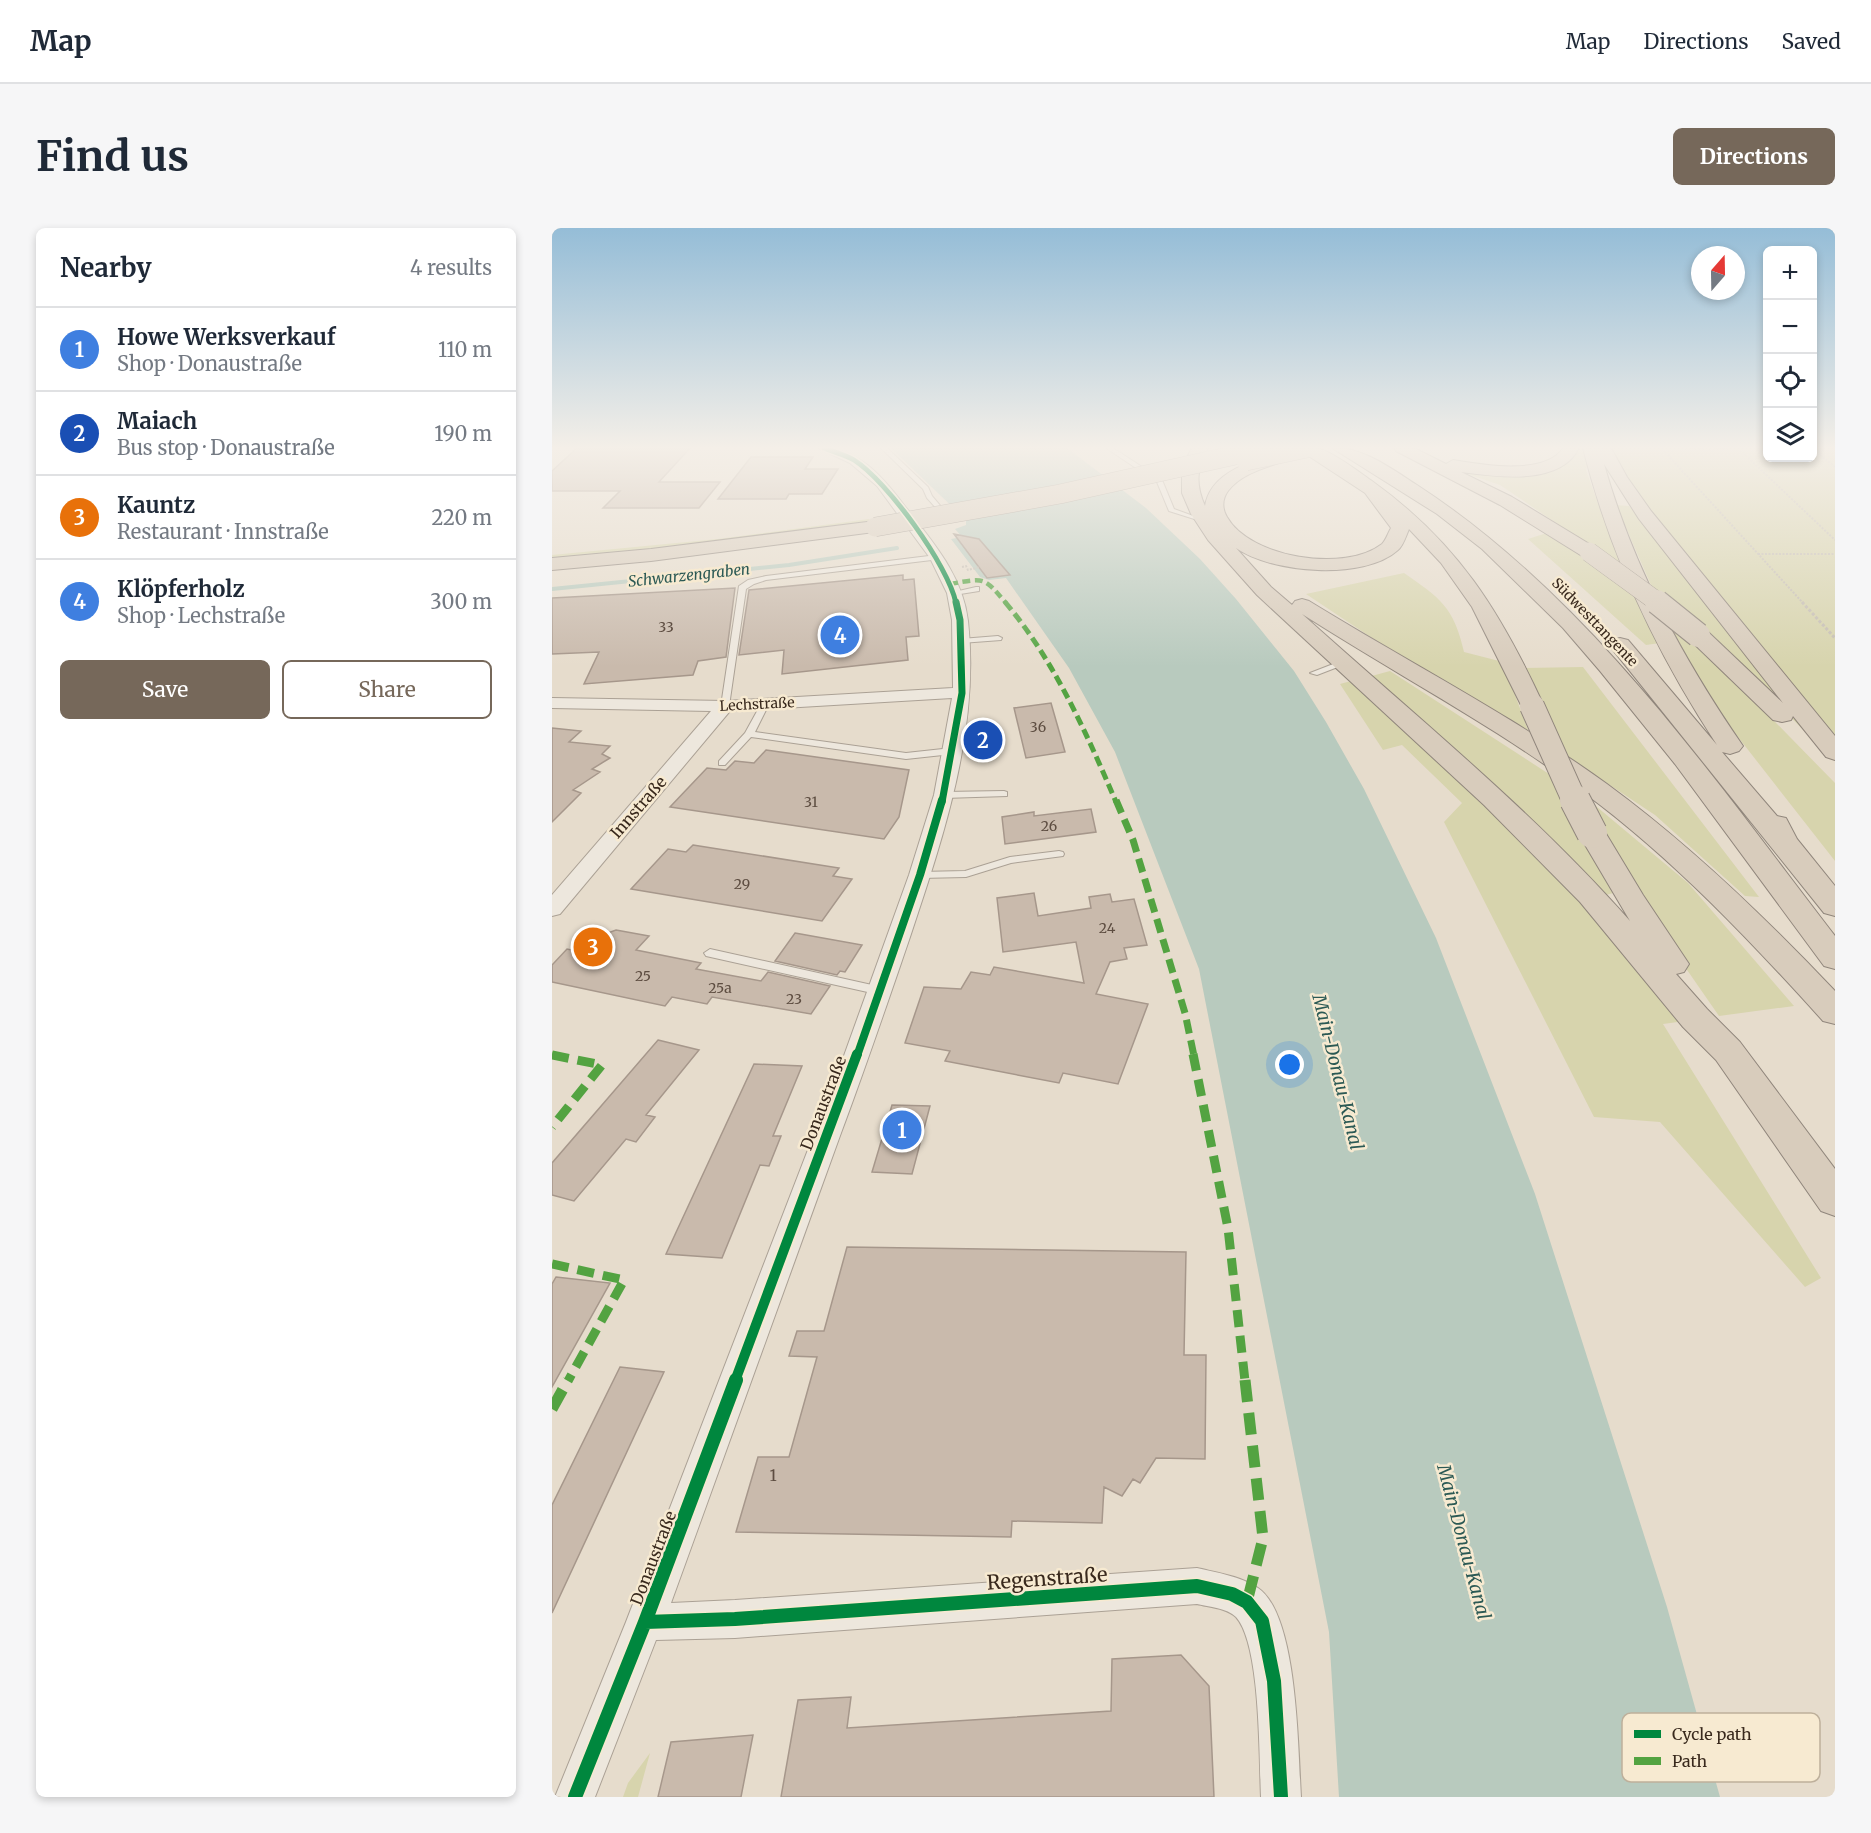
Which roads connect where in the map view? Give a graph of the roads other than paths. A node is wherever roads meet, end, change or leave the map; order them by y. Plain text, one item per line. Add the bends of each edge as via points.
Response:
1 (867, 521) edge
2 (869, 521) edge
3 (911, 521) edge
4 (929, 521) edge
5 (1219, 521) edge
6 (1396, 521) edge
7 (1410, 521) edge
8 (1457, 521) edge
9 (1484, 521) edge
10 (1539, 521) edge
11 (1613, 521) edge
12 (1650, 521) edge
13 (1205, 522) edge
14 (913, 524) junction
15 (552, 550) edge
16 (937, 557) junction
17 (1235, 557) junction
18 (552, 564) edge
19 (1563, 586) dead end
20 (976, 589) dead end
21 (954, 593) junction
22 (1607, 631) dead end
23 (998, 638) dead end
24 (961, 641) junction
25 (1344, 663) junction
26 (1314, 673) dead end
27 (962, 693) junction
28 (552, 703) edge
29 (765, 704) junction
30 (725, 706) junction
31 (749, 734) junction
32 (952, 751) junction
33 (1835, 752) edge
34 (722, 763) dead end
35 (1835, 771) edge
36 (1004, 794) dead end
37 (944, 795) junction
38 (1784, 842) junction
39 (1059, 854) dead end
40 (920, 875) junction
41 (1835, 906) edge
42 (552, 909) edge
43 (710, 953) dead end
44 (1835, 958) edge
45 (881, 991) junction
46 (1835, 1012) edge
47 (1728, 1051) junction
48 (1835, 1199) edge
49 (645, 1622) junction
50 (575, 1797) edge
51 (1281, 1797) edge

1 - 15 highway
2 - 18 highway via 651,555
3 - 14 street, Donaustraße
4 - 14 lane
5 - 6 highway, bridge via 1232,537 1258,552 1300,563 1323,564 1358,561 1384,551 1395,543 1400,532
7 - 47 highway, bridge via 1466,582 1494,625 1592,833 1636,907 1711,1016
8 - 44 highway, Südwesttangente via 1508,560 1592,646 1714,797
9 - 19 highway, Südwesttangente
10 - 35 highway, bridge via 1589,552 1698,635
11 - 38 highway via 1661,632 1697,697 1761,790
12 - 33 highway
13 - 17 highway
14 - 16 street, Donaustraße
16 - 21 street, Donaustraße
16 - 30 lane via 750,582 742,588
17 - 25 highway via 1264,591
17 - 46 highway via 1327,621 1525,740 1596,789 1713,889
20 - 21 lane
21 - 24 street, Donaustraße
22 - 38 highway, Südwesttangente
23 - 24 lane
24 - 27 street, Donaustraße
25 - 26 lane
25 - 47 highway via 1517,822 1590,895
27 - 29 street, Lechstraße
27 - 32 street, Donaustraße
28 - 30 street, Lechstraße
29 - 30 street, Lechstraße
29 - 31 lane
30 - 42 street, Innstraße
31 - 32 lane via 906,756
31 - 34 lane
32 - 37 street, Donaustraße
36 - 37 lane
37 - 40 street, Donaustraße
38 - 41 highway
39 - 40 lane via 1015,859 966,874
40 - 45 street, Donaustraße
43 - 45 lane
45 - 49 street, Donaustraße
47 - 48 highway
49 - 50 street, Donaustraße
49 - 51 street, Regenstraße via 1197,1586 1232,1594 1247,1602 1257,1615 1268,1642

